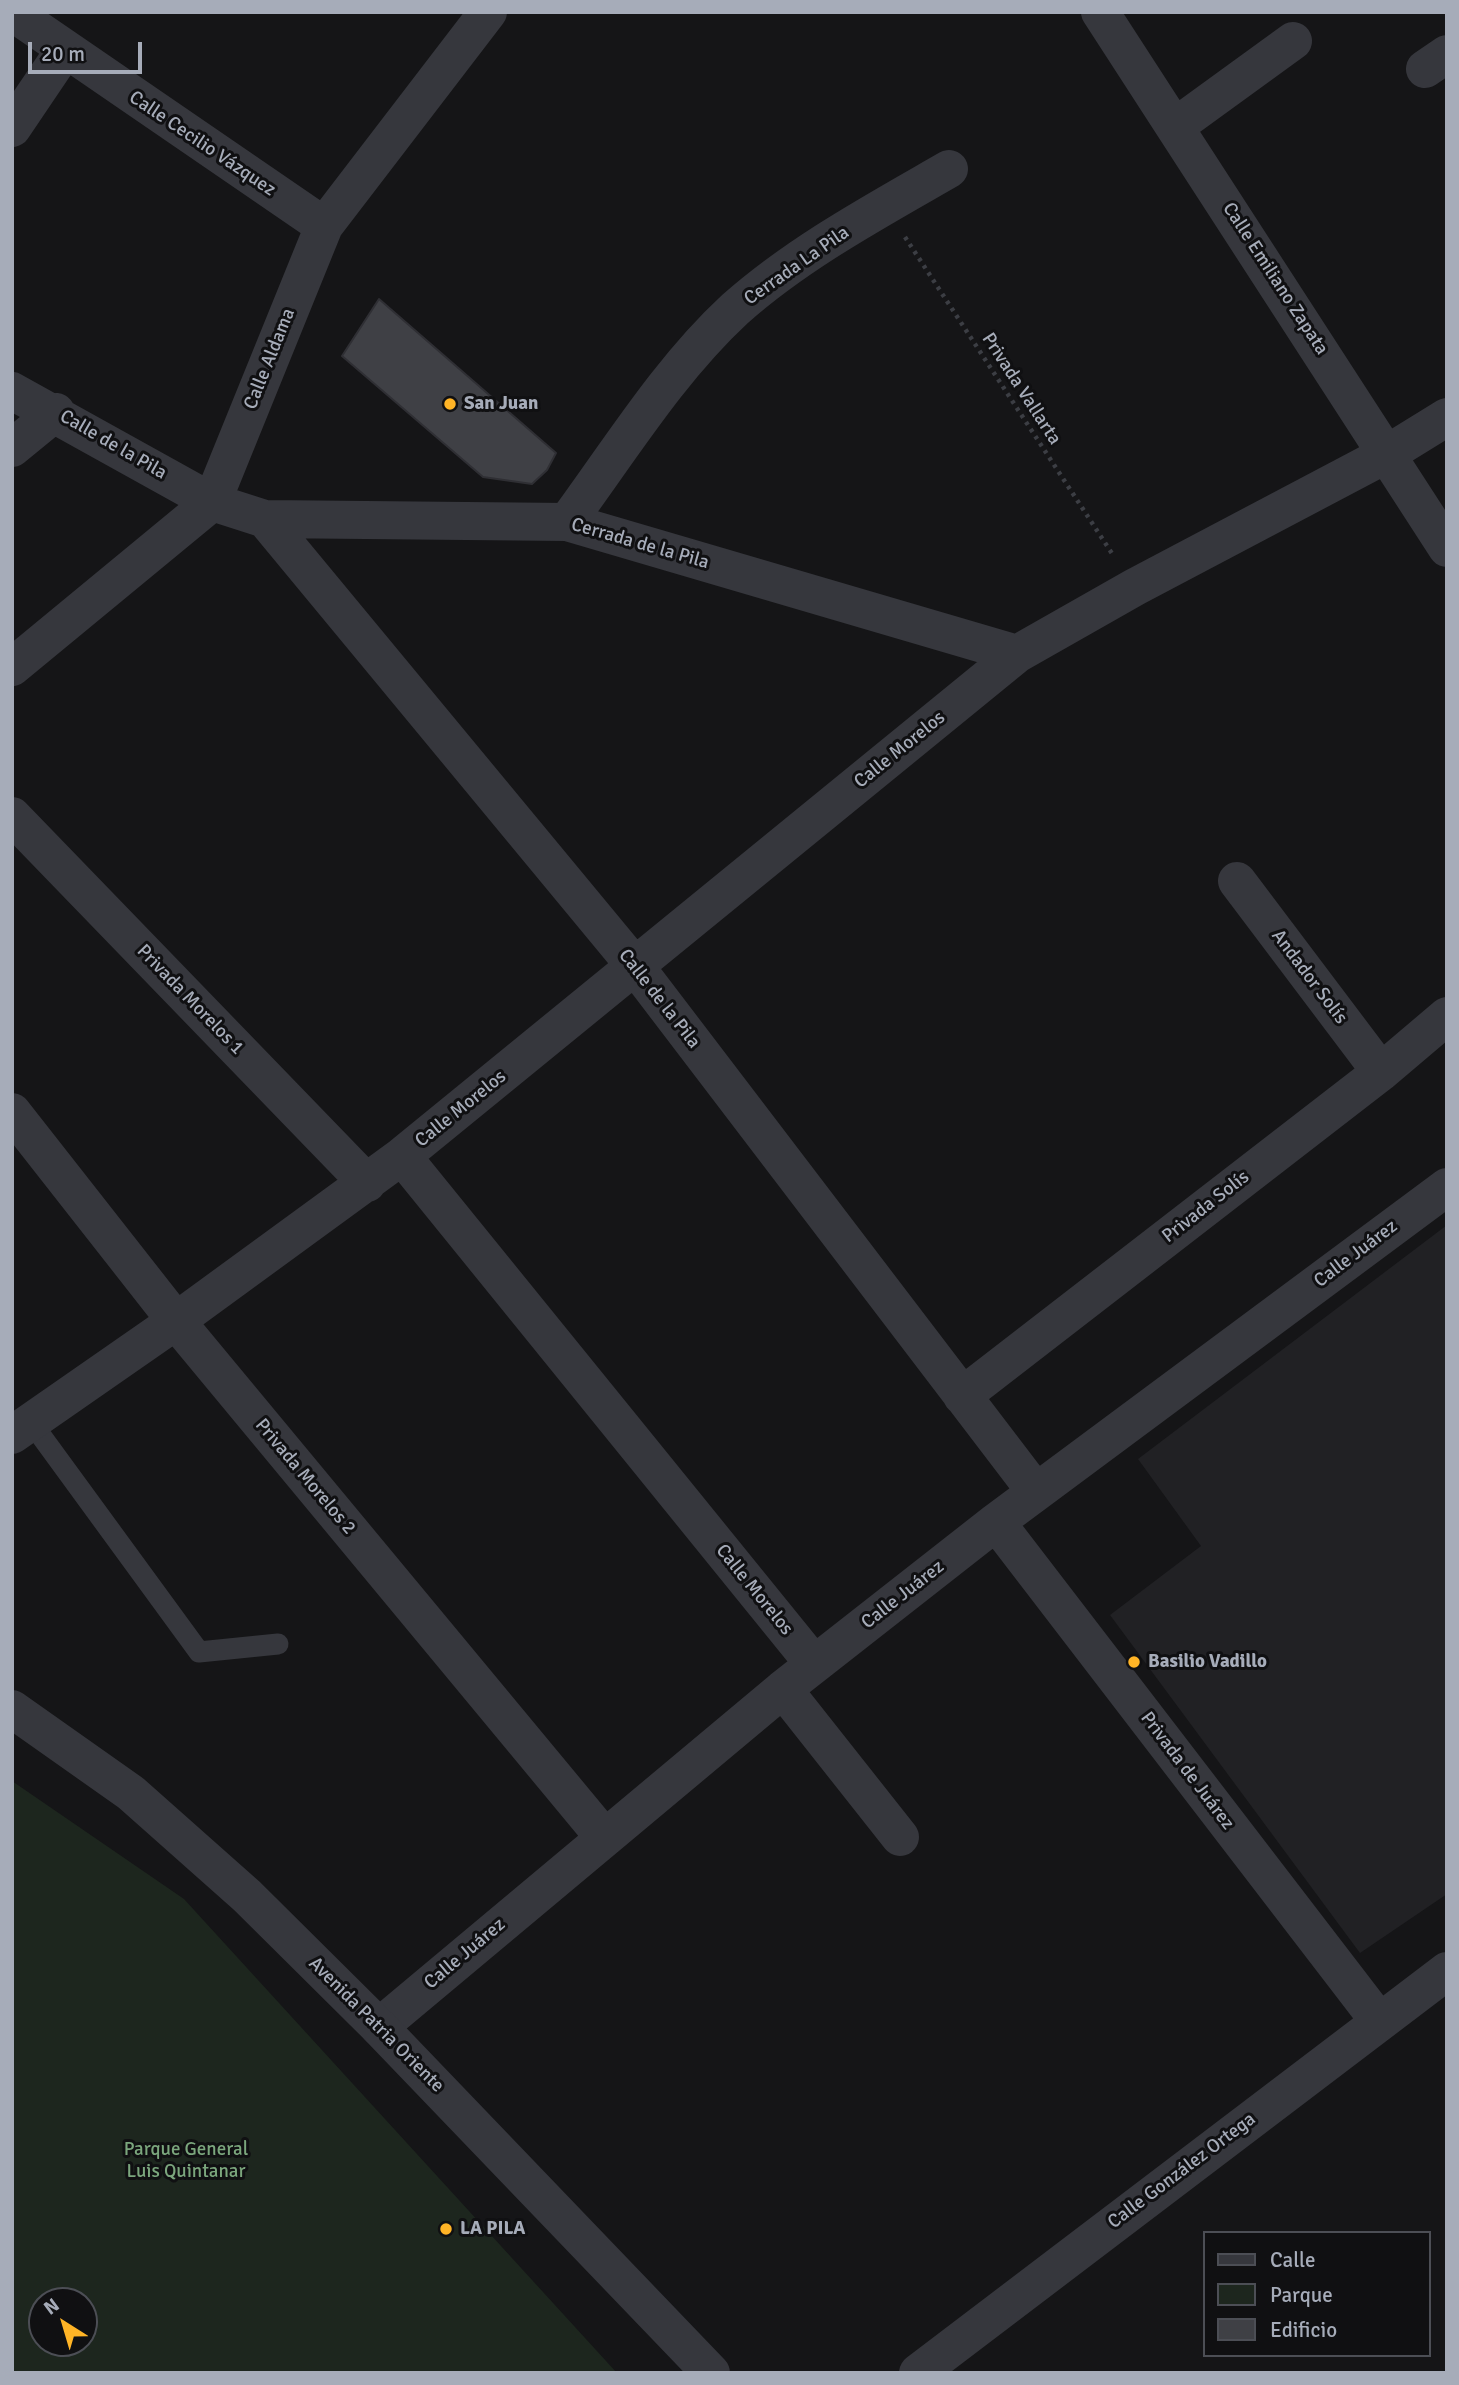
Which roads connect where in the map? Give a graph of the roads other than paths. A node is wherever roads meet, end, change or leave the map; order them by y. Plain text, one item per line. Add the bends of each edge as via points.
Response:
1 (12, 12) edge
2 (488, 12) edge
3 (1100, 12) edge
4 (1293, 41) dead end
5 (64, 51) junction
6 (1176, 126) junction
7 (12, 128) edge
8 (948, 169) dead end
9 (324, 226) junction
10 (12, 391) edge
11 (56, 412) junction
12 (1447, 417) edge
13 (12, 448) edge
14 (1387, 454) junction
15 (212, 502) junction
16 (265, 519) junction
17 (567, 522) junction
18 (1447, 548) edge
19 (1017, 654) junction
20 (12, 667) edge
21 (12, 816) edge
22 (1237, 881) dead end
23 (635, 967) junction
24 (1447, 1016) edge
25 (1381, 1072) junction
26 (12, 1112) edge
27 (402, 1156) junction
28 (367, 1183) junction
29 (1447, 1187) edge
30 (176, 1321) junction
31 (962, 1396) junction
32 (22, 1428) edge
33 (1036, 1492) junction
34 (996, 1522) junction
35 (278, 1644) dead end
36 (814, 1664) junction
37 (783, 1689) junction
38 (12, 1709) edge
39 (604, 1837) junction
40 (900, 1837) dead end
41 (1447, 1971) edge
42 (1379, 2021) junction
43 (379, 2027) junction
44 (711, 2373) edge
45 (918, 2373) edge

1 - 5 street, Calle Cecilio Vázquez
2 - 9 street, Calle Aldama
3 - 6 street, Calle Emiliano Zapata
4 - 6 street
5 - 7 street
5 - 9 street, Calle Cecilio Vázquez
6 - 14 street, Calle Emiliano Zapata
8 - 17 street, Cerrada La Pila via 775,278 736,309 691,354
9 - 15 street, Calle Aldama
10 - 11 street, Calle de la Pila
11 - 13 street
11 - 15 street, Calle de la Pila
12 - 14 street, Calle Morelos
14 - 18 street, Calle Emiliano Zapata
14 - 19 street, Calle Morelos
15 - 16 street, Cerrada de la Pila
15 - 20 street, Calle Aldama
16 - 17 street, Cerrada de la Pila
16 - 23 street, Calle de la Pila
17 - 19 street, Cerrada de la Pila
19 - 23 street, Calle Morelos
21 - 28 street, Privada Morelos 1
22 - 25 street, Andador Solís
23 - 27 street, Calle Morelos
23 - 31 street, Calle de la Pila
24 - 25 street, Privada Solís
25 - 31 street, Privada Solís
26 - 30 street, Privada Morelos 2
27 - 28 street, Calle Morelos
27 - 36 street, Calle Morelos
28 - 30 street, Calle Morelos
29 - 33 street, Calle Juárez
30 - 32 street, Calle Morelos
30 - 39 street, Privada Morelos 2
31 - 33 street, Calle de la Pila
32 - 35 lane via 199,1652
33 - 34 street, Calle Juárez
34 - 36 street, Calle Juárez
34 - 42 street, Privada de Juárez
36 - 37 street, Calle Juárez
37 - 39 street, Calle Juárez
37 - 40 street
38 - 43 street, Avenida Patria Oriente via 131,1793 247,1896
39 - 43 street, Calle Juárez
41 - 42 street, Calle González Ortega
42 - 45 street, Calle González Ortega
43 - 44 street, Avenida Patria Oriente

